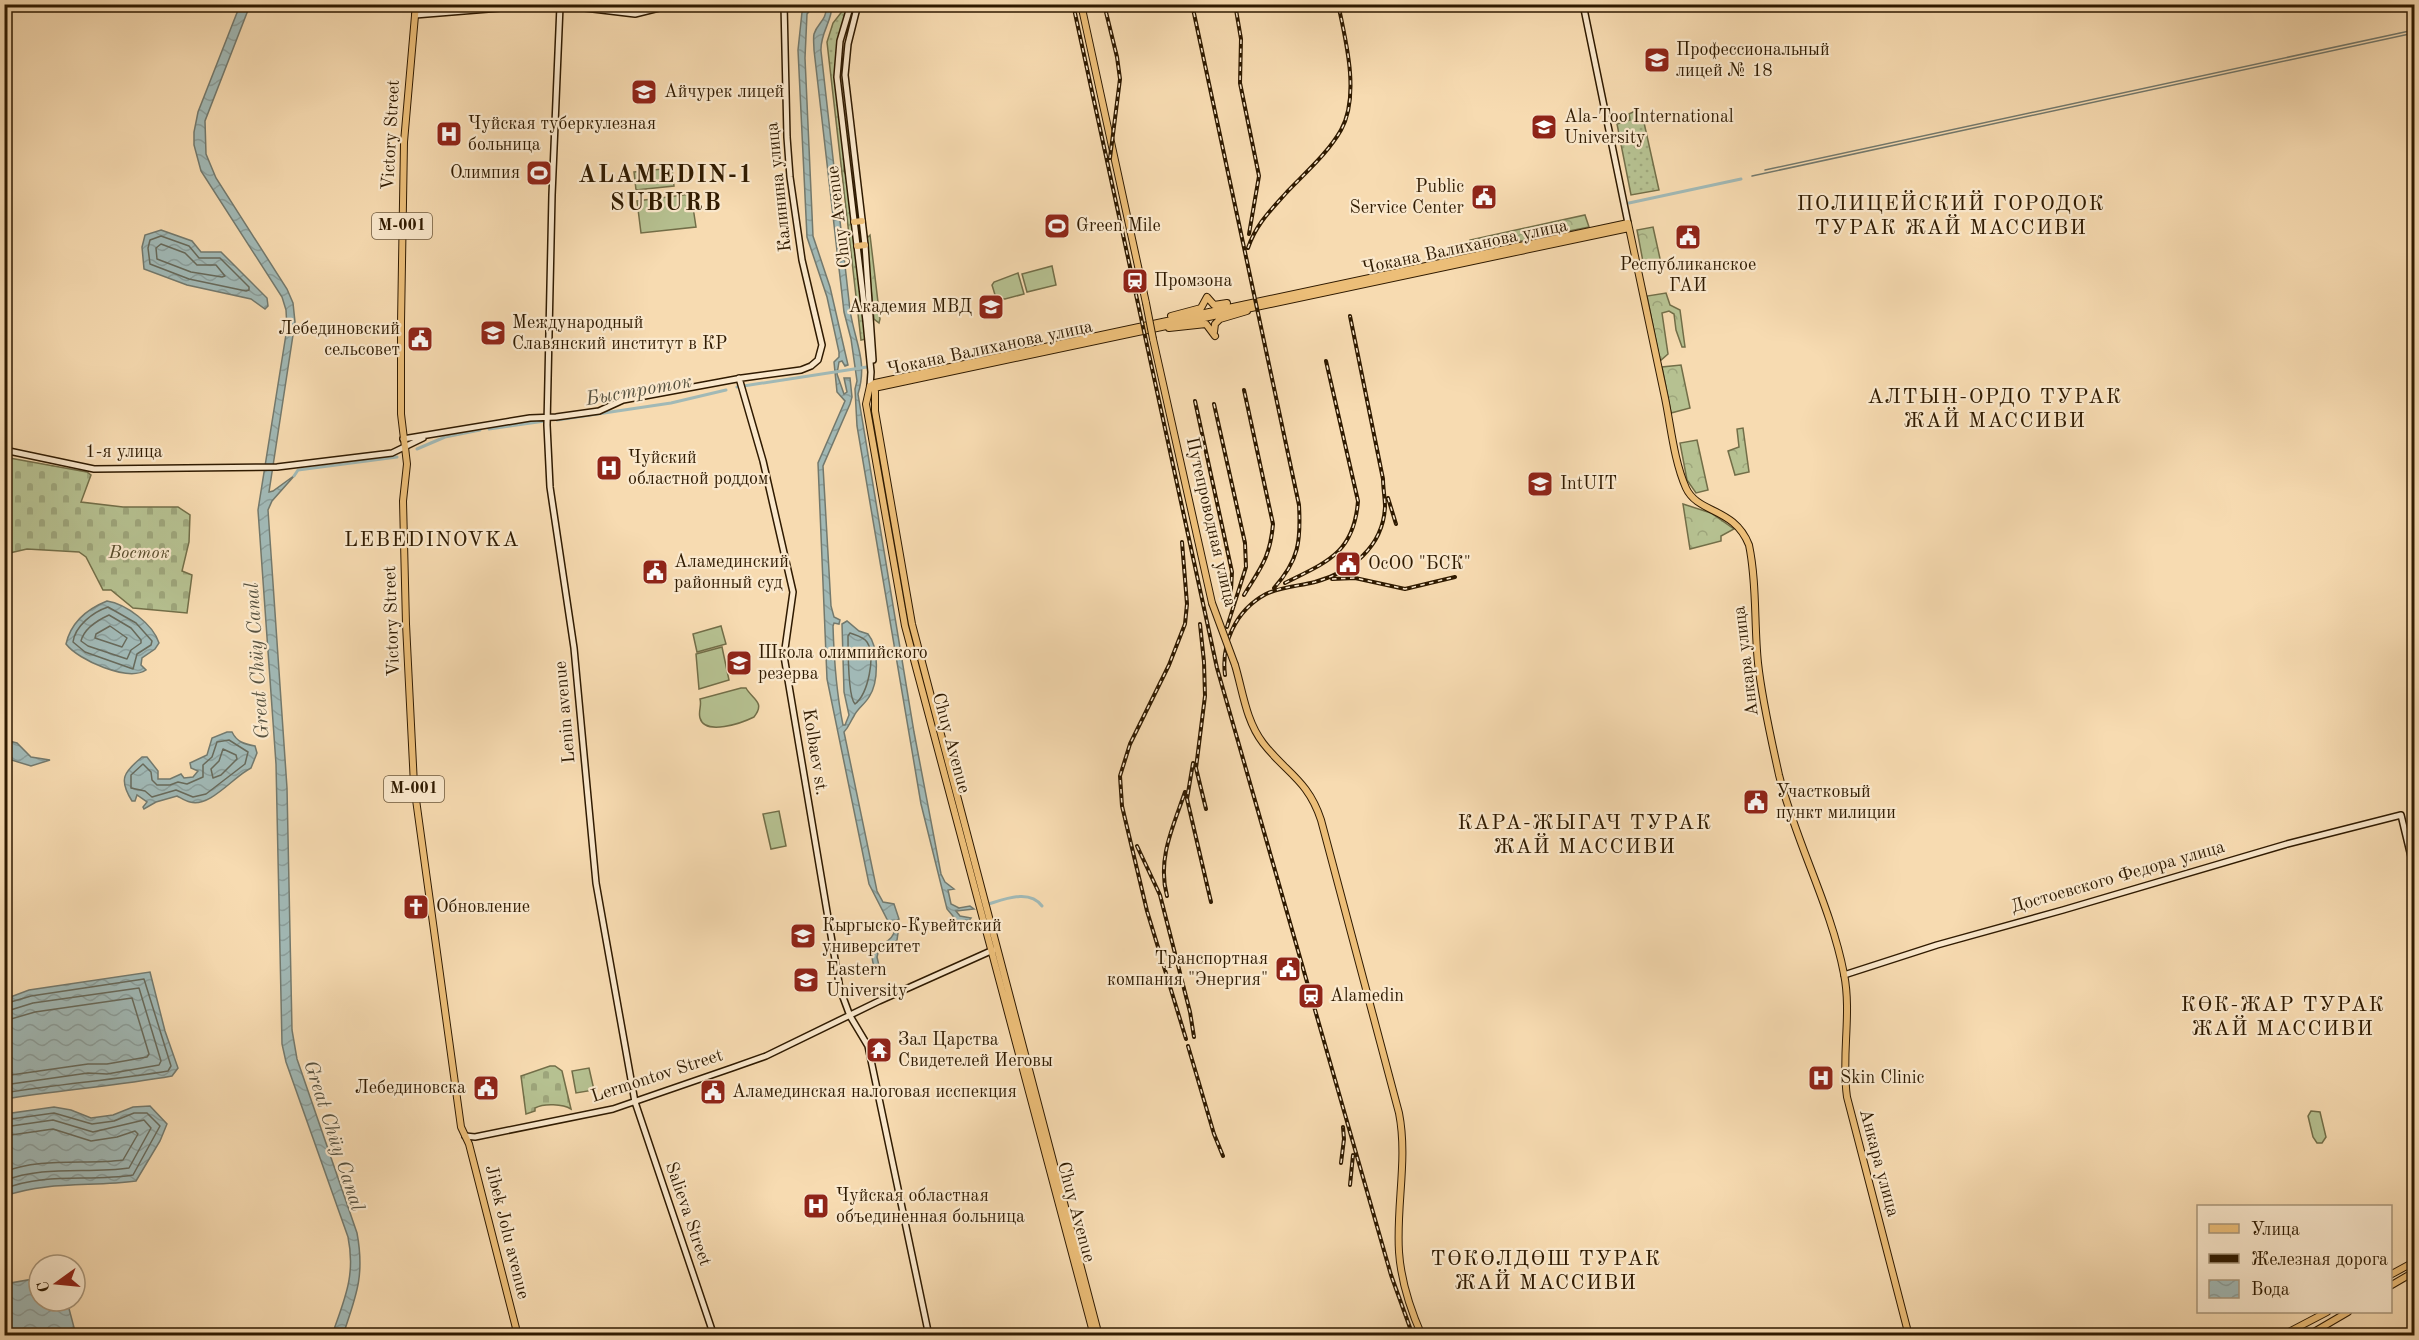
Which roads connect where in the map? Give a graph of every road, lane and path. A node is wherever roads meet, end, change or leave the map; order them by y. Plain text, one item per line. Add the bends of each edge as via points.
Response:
1 (416, 4) edge
2 (549, 4) edge
3 (675, 4) edge
4 (784, 4) edge
5 (1081, 4) edge
6 (1582, 4) edge
7 (560, 6) junction
8 (850, 7) edge
9 (858, 8) edge
10 (415, 15) junction
11 (839, 100) junction
12 (848, 101) junction
13 (854, 150) junction
14 (846, 151) junction
15 (862, 221) junction
16 (854, 222) junction
17 (1628, 225) junction
18 (865, 245) junction
19 (857, 246) junction
20 (1252, 305) junction
21 (1158, 325) junction
22 (874, 375) junction
23 (888, 382) junction
24 (740, 383) junction
25 (872, 387) junction
26 (875, 397) junction
27 (875, 411) junction
28 (867, 412) junction
29 (548, 417) junction
30 (427, 435) junction
31 (403, 439) junction
32 (404, 448) junction
33 (4, 450) edge
34 (882, 477) junction
35 (2415, 869) edge
36 (995, 950) junction
37 (1844, 975) junction
38 (850, 1016) junction
39 (635, 1102) junction
40 (461, 1127) joint
41 (465, 1136) junction
42 (1076, 1255) junction
43 (2415, 1262) edge
44 (2415, 1272) edge
45 (2392, 1274) edge
46 (2392, 1285) edge
47 (2323, 1313) edge
48 (2345, 1313) edge
49 (2293, 1333) edge
50 (516, 1335) edge
51 (714, 1335) edge
52 (929, 1335) edge
53 (1094, 1335) edge
54 (1100, 1335) edge
55 (1422, 1335) edge
56 (1909, 1335) edge
57 (2282, 1335) edge
58 (2307, 1335) edge

1 - 10 main road, Victory Street / М-001
2 - 7 main road
2 - 10 main road
3 - 7 main road via 635,14
4 - 24 main road, Калинина улица via 790,177 821,354 801,370
5 - 55 main road, Путепроводная улица, bridge via 1212,603 1255,730 1308,790 1321,820 1399,1113 1403,1151 1400,1264
6 - 17 main road, Анкара улица
7 - 29 main road, Lenin avenue
8 - 9 main road
8 - 11 main road, Chuy Avenue via 838,50
9 - 12 main road, Chuy Avenue via 846,58
10 - 31 main road, Victory Street / М-001 via 404,142
11 - 12 main road
11 - 14 main road, Chuy Avenue
12 - 13 main road, Chuy Avenue
13 - 14 main road
13 - 15 main road, Chuy Avenue
14 - 16 main road, Chuy Avenue
15 - 16 main road
15 - 18 main road, Chuy Avenue
16 - 19 main road, Chuy Avenue
17 - 20 main road, Чокана Валиханова улица
17 - 37 main road, Анкара улица via 1686,489 1701,504 1731,520 1749,545 1758,664 1774,753
18 - 19 main road
18 - 22 main road, Chuy Avenue
19 - 25 main road, Chuy Avenue
20 - 21 main road, Чокана Валиханова улица
20 - 21 main road via 1216,305 1207,297 1201,308 1173,315
20 - 21 main road via 1242,314 1217,322 1215,336 1203,323 1176,328
21 - 23 main road, Чокана Валиханова улица
22 - 23 main road
22 - 25 main road, Chuy Avenue
23 - 25 main road, Чокана Валиханова улица
23 - 26 main road
24 - 29 main road via 623,400 597,412
24 - 38 main road, Kolbaev st. via 763,461 793,592 784,656 833,954
25 - 26 main road
25 - 28 main road, Chuy Avenue
26 - 27 main road, Chuy Avenue
27 - 28 main road
27 - 34 main road, Chuy Avenue
28 - 34 main road, Chuy Avenue
29 - 30 main road
29 - 39 main road, Lenin avenue via 549,474 576,668 593,858
30 - 31 main road
30 - 32 main road
31 - 32 main road, Victory Street / М-001
32 - 33 main road, 1-я улица via 385,455 277,467 94,470
32 - 40 main road, Victory Street / М-001 via 406,624 414,785
34 - 36 main road, Chuy Avenue via 906,618
35 - 37 main road, Достоевского Федора улица via 2402,814 2276,847
36 - 38 main road, Lermontov Street
36 - 42 main road, Chuy Avenue
37 - 56 main road, Анкара улица via 1846,1097
38 - 39 main road, Lermontov Street via 766,1056
38 - 52 main road, Kolbaev st. via 868,1046
39 - 41 main road, Lermontov Street via 546,1124
39 - 51 main road, Salieva Street
40 - 41 main road, Jibek Jolu avenue / М-001
41 - 50 main road, Jibek Jolu avenue / М-001
42 - 53 main road, Chuy Avenue
42 - 54 main road, Chuy Avenue
43 - 45 main road
44 - 46 main road
47 - 49 main road
48 - 58 main road
49 - 57 main road

